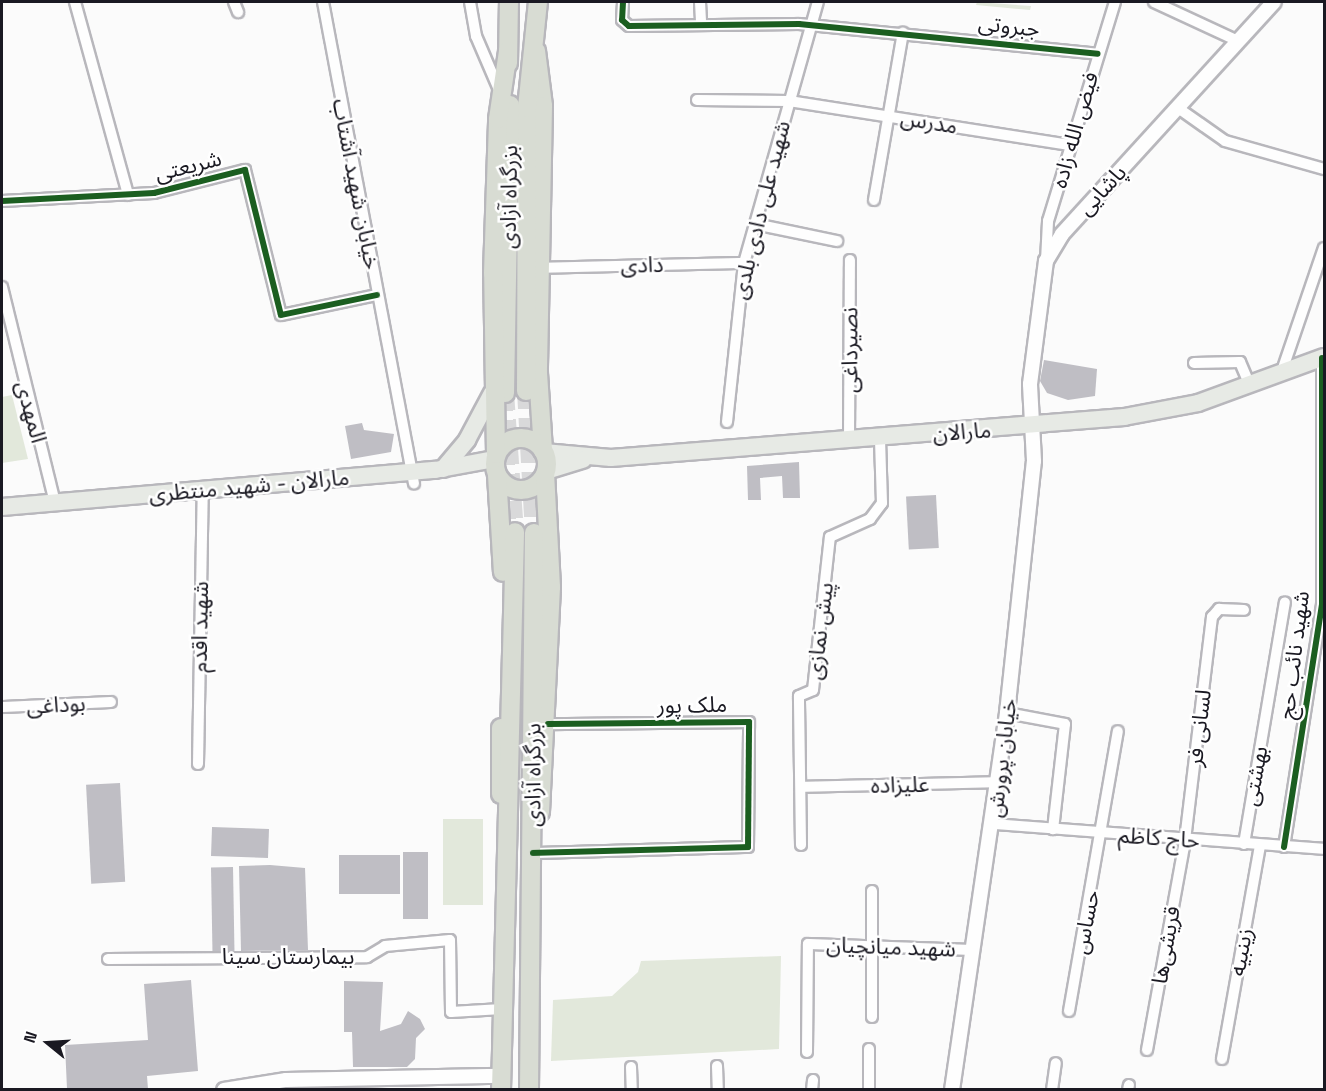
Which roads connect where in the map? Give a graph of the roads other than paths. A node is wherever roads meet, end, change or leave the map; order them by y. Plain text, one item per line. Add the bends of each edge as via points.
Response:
1 (75, 2) edge
2 (234, 2) edge
3 (323, 2) edge
4 (471, 2) edge
5 (509, 2) edge
6 (538, 2) edge
7 (622, 2) edge
8 (700, 2) edge
9 (818, 2) edge
10 (1115, 2) edge
11 (1155, 2) edge
12 (1274, 2) edge
13 (238, 12) dead end
14 (701, 23) junction
15 (813, 25) junction
16 (903, 32) junction
17 (1238, 41) junction
18 (508, 51) junction
19 (536, 51) junction
20 (1097, 54) junction
21 (501, 96) junction
22 (697, 100) dead end
23 (789, 101) junction
24 (1178, 108) junction
25 (888, 116) junction
26 (1070, 145) junction
27 (1324, 169) edge
28 (128, 195) junction
29 (874, 200) dead end
30 (2, 201) edge
31 (754, 224) junction
32 (837, 241) dead end
33 (1324, 248) edge
34 (850, 260) dead end
35 (1046, 261) junction
36 (744, 263) junction
37 (539, 268) junction
38 (2, 287) edge
39 (377, 295) junction
40 (1194, 363) dead end
41 (1323, 366) edge
42 (1281, 374) junction
43 (1250, 386) junction
44 (526, 391) tunnel mouth
45 (499, 393) junction
46 (542, 417) junction
47 (495, 420) junction
48 (727, 422) dead end
49 (1032, 425) junction
50 (880, 438) junction
51 (849, 440) junction
52 (544, 451) junction
53 (590, 458) junction
54 (496, 463) junction
55 (443, 469) junction
56 (545, 473) junction
57 (413, 478) junction
58 (203, 489) junction
59 (548, 501) junction
60 (55, 502) junction
61 (502, 506) junction
62 (2, 507) edge
63 (1322, 511) edge
64 (515, 532) tunnel mouth
65 (534, 533) tunnel mouth
66 (1285, 602) dead end
67 (1323, 605) edge
68 (1244, 610) dead end
69 (111, 702) dead end
70 (2, 707) edge
71 (1007, 712) junction
72 (548, 724) junction
73 (1118, 731) dead end
74 (198, 764) dead end
75 (999, 782) junction
76 (801, 787) junction
77 (994, 824) junction
78 (1053, 829) junction
79 (1103, 834) junction
80 (1185, 840) junction
81 (504, 841) junction
82 (1244, 844) junction
83 (801, 845) dead end
84 (1260, 845) junction
85 (1284, 847) junction
86 (1324, 849) edge
87 (533, 853) junction
88 (872, 891) dead end
89 (873, 946) junction
90 (974, 950) junction
91 (108, 959) dead end
92 (502, 1009) junction
93 (1069, 1011) dead end
94 (872, 1017) dead end
95 (869, 1049) dead end
96 (1147, 1050) dead end
97 (807, 1052) dead end
98 (1222, 1059) dead end
99 (1056, 1063) dead end
100 (717, 1066) dead end
101 (631, 1067) dead end
102 (501, 1083) edge
103 (225, 1089) edge
104 (230, 1089) edge
105 (529, 1089) edge
106 (632, 1089) edge
107 (718, 1089) edge
108 (869, 1089) edge
109 (952, 1089) edge
110 (1052, 1089) edge

1 - 28 street
2 - 13 street
3 - 39 street, خیابان شهید آشتاب
4 - 21 street via 476,36
5 - 18 highway, بزرگراه آزادی
6 - 19 highway, بزرگراه آزادی
7 - 14 street, جبروتی via 622,20 629,26
8 - 14 street
9 - 15 street, شهید علی دادی بلدی
10 - 20 street, فیض الله زاده
11 - 17 street
12 - 17 main road, پاشایی
14 - 15 street, جبروتی
15 - 16 street, جبروتی
15 - 23 street, شهید علی دادی بلدی
16 - 20 street, جبروتی
16 - 25 street
17 - 24 main road, پاشایی
18 - 21 highway
18 - 45 highway, بزرگراه آزادی
19 - 37 highway via 543,106
19 - 44 highway, بزرگراه آزادی via 527,108
20 - 26 street, فیض الله زاده
21 - 45 highway
22 - 23 street, مدرس
23 - 25 street, مدرس
23 - 31 street, شهید علی دادی بلدی
24 - 27 street via 1225,141
24 - 35 main road, پاشایی via 1062,234
25 - 26 street, مدرس
25 - 29 street
26 - 35 street, فیض الله زاده via 1048,221
28 - 30 street, شریعتی
28 - 39 street, شریعتی via 245,170 281,315
31 - 32 street
31 - 36 street, شهید علی دادی بلدی
33 - 42 street
34 - 51 street, نصیرداغی
35 - 49 main road, پاشایی via 1030,384
36 - 37 street, دادی
36 - 48 street, شهید علی دادی بلدی
37 - 46 highway
38 - 60 street, المهدی
39 - 57 street, خیابان شهید آشتاب
40 - 43 street via 1240,362
41 - 42 main road, مارالان
41 - 63 street, شهید نائب حج
42 - 43 main road, مارالان
43 - 49 main road, مارالان via 1124,417
45 - 47 highway, بزرگراه آزادی
45 - 55 main road
46 - 47 highway via 522,430
46 - 52 highway
47 - 54 highway, بزرگراه آزادی
49 - 50 main road, مارالان
49 - 71 main road, خیابان پرورش via 1034,461
50 - 51 main road, مارالان
50 - 76 street, پیش نمازی via 882,503 870,519 830,537 813,690 799,696
51 - 53 main road, مارالان
52 - 53 main road, مارالان
52 - 54 highway via 533,440 519,437
52 - 56 highway
53 - 56 main road, مارالان
54 - 55 main road, مارالان - شهید منتظری
54 - 56 highway via 521,490
54 - 61 highway, بزرگراه آزادی
55 - 57 main road, مارالان - شهید منتظری
56 - 59 highway
57 - 58 main road, مارالان - شهید منتظری
58 - 60 main road, مارالان - شهید منتظری
58 - 74 street, شهید اقدم
59 - 61 highway via 525,494
59 - 72 highway
60 - 62 main road, مارالان - شهید منتظری
61 - 81 highway, بزرگراه آزادی
63 - 67 street, شهید نائب حج
64 - 81 highway, بزرگراه آزادی via 513,770
65 - 87 highway, بزرگراه آزادی
66 - 82 street, بهشتی
67 - 85 street, شهید نائب حج
68 - 80 street, لسانی فر via 1219,609 1212,617
69 - 70 street, بوداغی
71 - 75 main road, خیابان پرورش
71 - 78 street via 1065,724
72 - 87 highway via 546,782
72 - 87 street, ملک پور via 749,722 748,847
73 - 79 street, حساس
75 - 76 street, علیزاده
75 - 77 main road, خیابان پرورش
76 - 83 street, پیش نمازی
77 - 78 street, حاج کاظم
77 - 90 main road, خیابان پرورش
78 - 79 street, حاج کاظم
79 - 80 street, حاج کاظم
79 - 93 street, حساس
80 - 82 street, حاج کاظم
80 - 96 street, قریشی‌ها
81 - 92 highway, بزرگراه آزادی
82 - 84 street, حاج کاظم
84 - 85 street, حاج کاظم
84 - 98 street, زینبیه
85 - 86 street, حاج کاظم
87 - 105 highway, بزرگراه آزادی
88 - 89 street
89 - 90 street, شهید میانچیان
89 - 94 street
89 - 97 street, شهید میانچیان via 808,944
90 - 109 main road, خیابان پرورش
91 - 92 street, بیمارستان سینا via 367,957 385,946 450,940 451,1012
92 - 102 highway, بزرگراه آزادی
95 - 108 street
99 - 110 street
100 - 107 street
101 - 106 street
102 - 104 main road via 286,1080
103 - 104 main road

